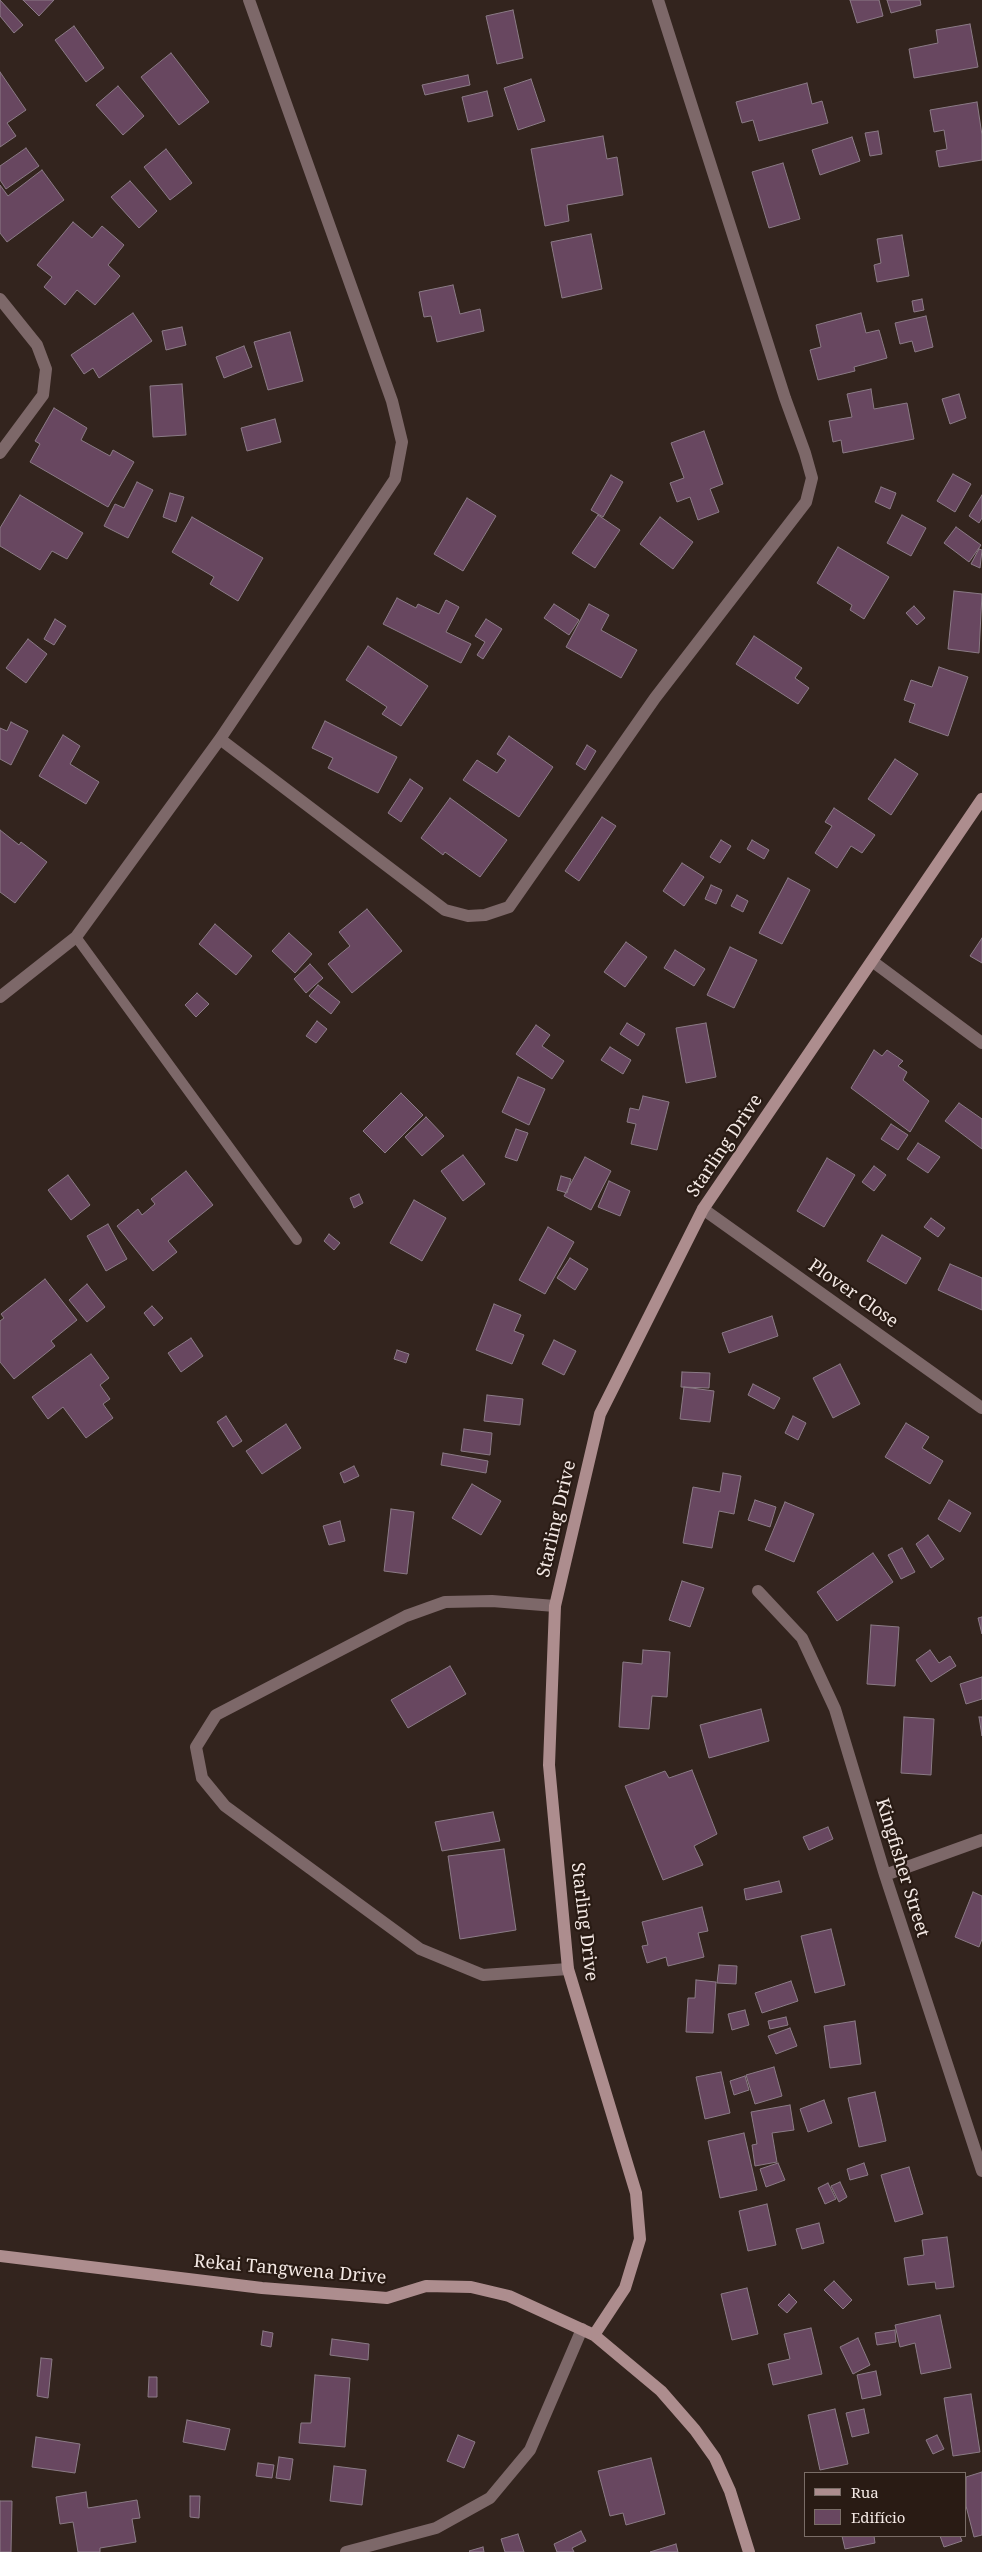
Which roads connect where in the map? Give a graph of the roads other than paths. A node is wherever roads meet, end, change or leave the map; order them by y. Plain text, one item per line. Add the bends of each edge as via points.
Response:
1 (249, 0) edge
2 (658, 0) edge
3 (0, 299) edge
4 (0, 453) edge
5 (220, 739) junction
6 (982, 799) edge
7 (76, 937) junction
8 (872, 960) junction
9 (0, 997) edge
10 (982, 1042) edge
11 (703, 1208) junction
12 (297, 1240) dead end
13 (982, 1408) edge
14 (758, 1591) dead end
15 (555, 1606) junction
16 (982, 1840) edge
17 (885, 1875) junction
18 (568, 1969) junction
19 (982, 2171) edge
20 (0, 2256) edge
21 (582, 2329) junction
22 (594, 2335) junction
23 (351, 2552) edge
24 (749, 2552) edge

1 - 5 street via 392,400 402,442 395,479
2 - 5 street via 805,453 812,478 806,502 655,698 509,908 468,916 445,910
3 - 4 street via 37,345 46,369 42,395
5 - 7 street
6 - 8 street, Starling Drive
7 - 9 street
7 - 12 lane
8 - 10 street
8 - 11 street, Starling Drive
11 - 13 street, Plover Close
11 - 15 street, Starling Drive via 600,1414
14 - 17 street, Kingfisher Street via 802,1638 835,1709
15 - 18 street, Starling Drive via 549,1765
15 - 18 street via 492,1601 445,1602 406,1616 216,1715 196,1747 202,1778 225,1806 420,1949 483,1975
16 - 17 street
17 - 19 street, Kingfisher Street
18 - 22 street, Starling Drive via 636,2193 640,2239 625,2288
20 - 21 street, Rekai Tangwena Drive via 262,2288 388,2298 426,2286 471,2287 509,2296
21 - 22 street, Rekai Tangwena Drive
21 - 23 street via 530,2450 490,2498 436,2528
22 - 24 street, Rekai Tangwena Drive via 661,2391 715,2458 730,2491

